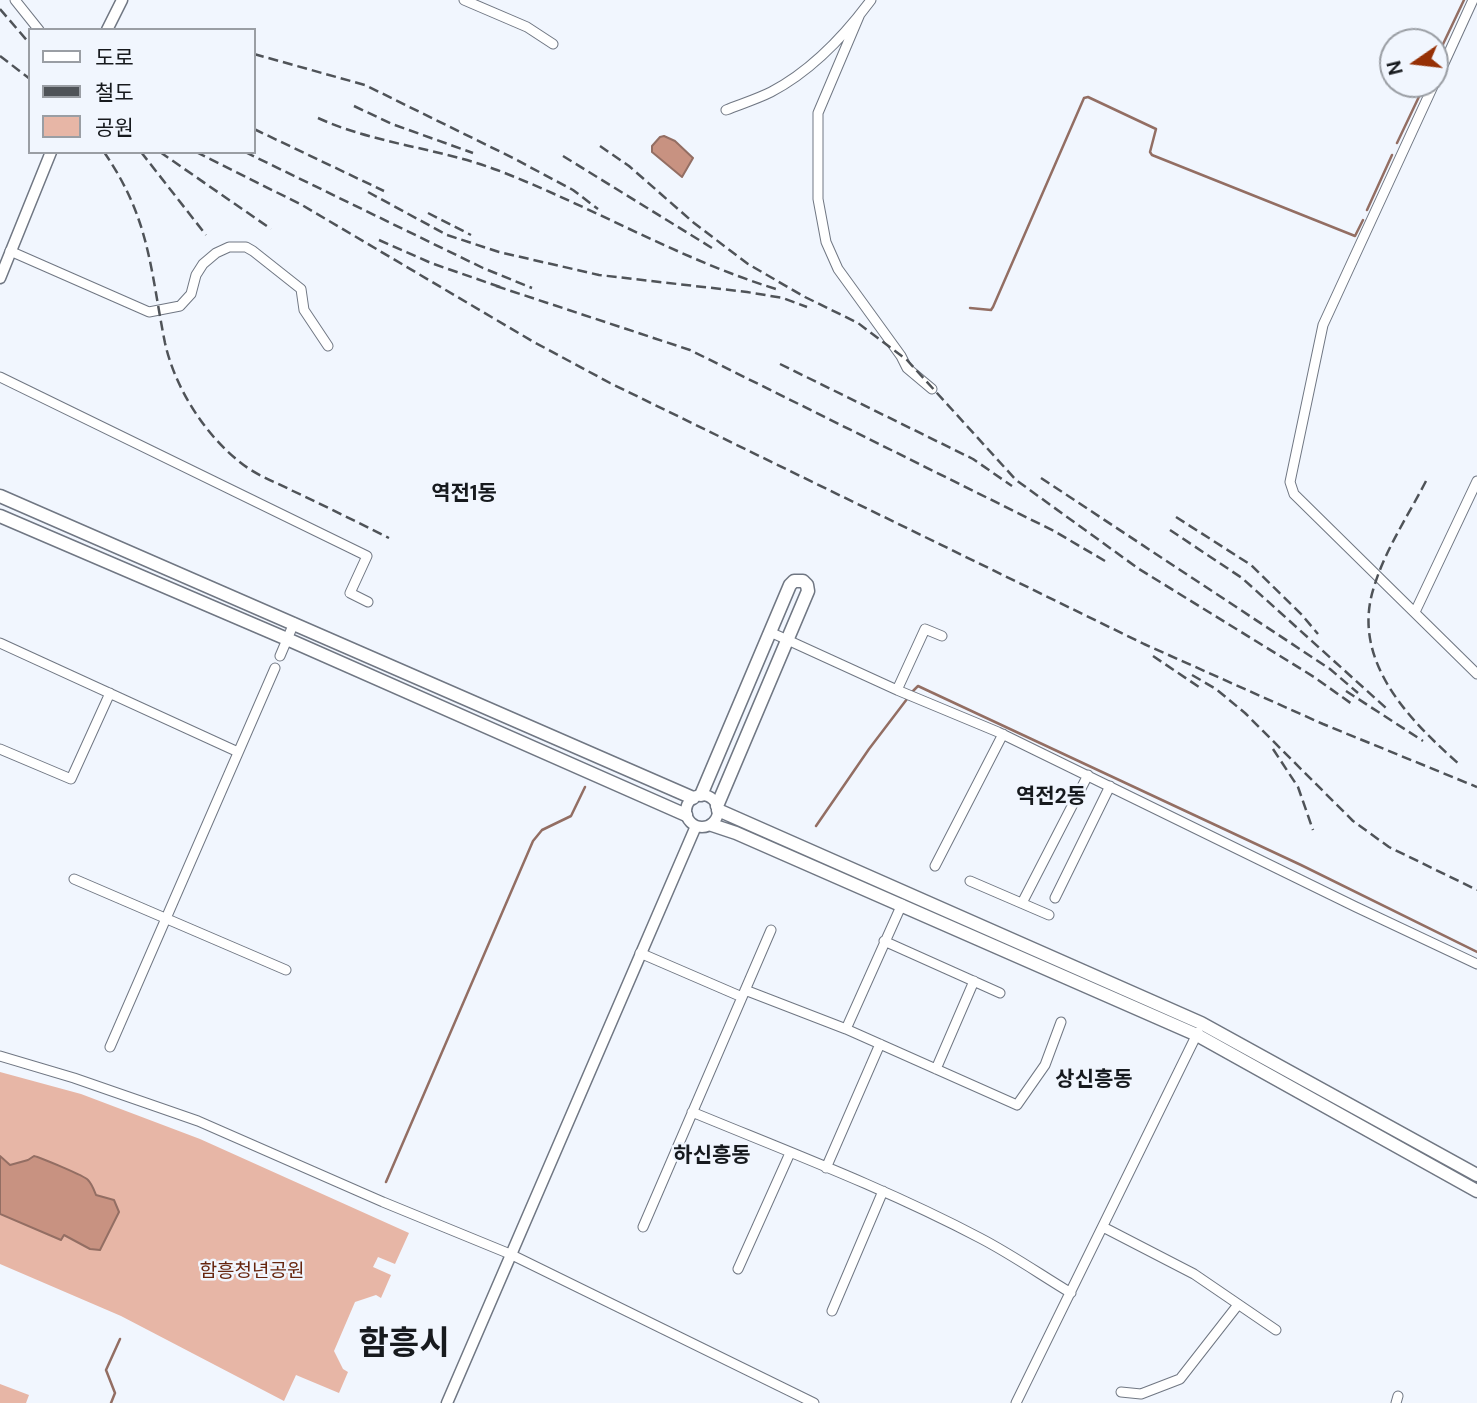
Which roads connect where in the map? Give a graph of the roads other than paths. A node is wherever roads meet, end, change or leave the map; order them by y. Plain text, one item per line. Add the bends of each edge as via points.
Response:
1 (15, 0) edge
2 (122, 0) edge
3 (464, 0) edge
4 (871, 0) edge
5 (1473, 0) edge
6 (860, 14) junction
7 (37, 28) edge
8 (108, 28) edge
9 (553, 44) dead end
10 (1449, 52) edge
11 (1428, 98) edge
12 (726, 110) dead end
13 (50, 154) edge
14 (10, 251) junction
15 (0, 278) edge
16 (328, 346) dead end
17 (0, 377) edge
18 (932, 389) dead end
19 (1477, 481) edge
20 (0, 496) edge
21 (0, 516) edge
22 (368, 602) dead end
23 (1415, 612) junction
24 (294, 623) junction
25 (770, 632) junction
26 (942, 636) dead end
27 (287, 639) junction
28 (787, 640) junction
29 (0, 643) edge
30 (280, 656) dead end
31 (275, 668) dead end
32 (1477, 674) edge
33 (897, 690) junction
34 (110, 693) junction
35 (1003, 734) junction
36 (0, 748) edge
37 (238, 752) junction
38 (1088, 775) junction
39 (1110, 786) junction
40 (697, 796) junction
41 (717, 808) junction
42 (686, 815) junction
43 (712, 825) junction
44 (696, 826) junction
45 (934, 866) dead end
46 (74, 879) dead end
47 (970, 881) dead end
48 (1055, 898) dead end
49 (1022, 903) junction
50 (902, 904) junction
51 (1049, 915) dead end
52 (166, 919) junction
53 (771, 930) dead end
54 (884, 941) junction
55 (640, 953) junction
56 (1477, 964) edge
57 (286, 970) dead end
58 (974, 981) junction
59 (1000, 993) dead end
60 (743, 994) junction
61 (1061, 1022) dead end
62 (846, 1029) junction
63 (1199, 1029) junction
64 (880, 1044) junction
65 (110, 1047) dead end
66 (0, 1056) edge
67 (936, 1069) junction
68 (692, 1112) junction
69 (790, 1153) junction
70 (826, 1168) junction
71 (1477, 1175) edge
72 (883, 1191) junction
73 (1477, 1191) edge
74 (643, 1227) dead end
75 (1103, 1227) junction
76 (510, 1254) junction
77 (738, 1269) dead end
78 (1071, 1293) junction
79 (1237, 1306) junction
80 (832, 1311) dead end
81 (1276, 1330) dead end
82 (1121, 1392) dead end
83 (447, 1403) edge
84 (814, 1403) edge
85 (1016, 1403) edge

1 - 7 street
2 - 8 street
3 - 9 street via 527,27
4 - 6 street
5 - 10 street
6 - 12 street via 792,79
6 - 18 street via 818,113 820,210 828,247 844,278 907,368
11 - 23 street via 1323,325 1290,482 1294,494
13 - 14 street
14 - 15 street
14 - 16 street via 149,312 180,306 191,294 203,264 229,247 246,247 301,289 304,310
17 - 22 street via 367,556 350,593
19 - 23 street
20 - 24 main road
21 - 27 main road
23 - 32 street
24 - 27 street
24 - 40 main road
25 - 28 street
25 - 28 main road via 790,585 794,580 803,581 808,592
25 - 40 main road
26 - 33 street via 925,629
27 - 30 street
27 - 42 main road
28 - 33 street
28 - 41 main road
29 - 34 street
31 - 37 street
33 - 35 street
34 - 36 street via 71,779
34 - 37 street
35 - 38 street
35 - 45 street
37 - 52 street
38 - 39 street
38 - 49 street
39 - 48 street
39 - 56 street
40 - 41 street via 710,797
40 - 42 street via 687,804
41 - 43 street
41 - 63 main road
42 - 44 street
43 - 44 street
43 - 50 main road
44 - 55 street
46 - 52 street
47 - 49 street
49 - 51 street
50 - 54 street
50 - 63 main road
52 - 57 street
52 - 65 street
53 - 60 street
54 - 58 street
54 - 62 street
55 - 60 street
55 - 76 street
58 - 59 street
58 - 67 street
60 - 62 street
60 - 68 street
61 - 67 street via 1045,1065 1017,1105
62 - 64 street
63 - 71 main road
63 - 73 main road
63 - 75 street
64 - 67 street
64 - 70 street
66 - 76 street via 198,1121
68 - 69 street
68 - 74 street
69 - 70 street
69 - 77 street
70 - 72 street
72 - 78 street via 983,1240
72 - 80 street
75 - 78 street
75 - 79 street via 1194,1274
76 - 83 street
76 - 84 street
78 - 85 street
79 - 81 street
79 - 82 street via 1180,1379 1141,1394

